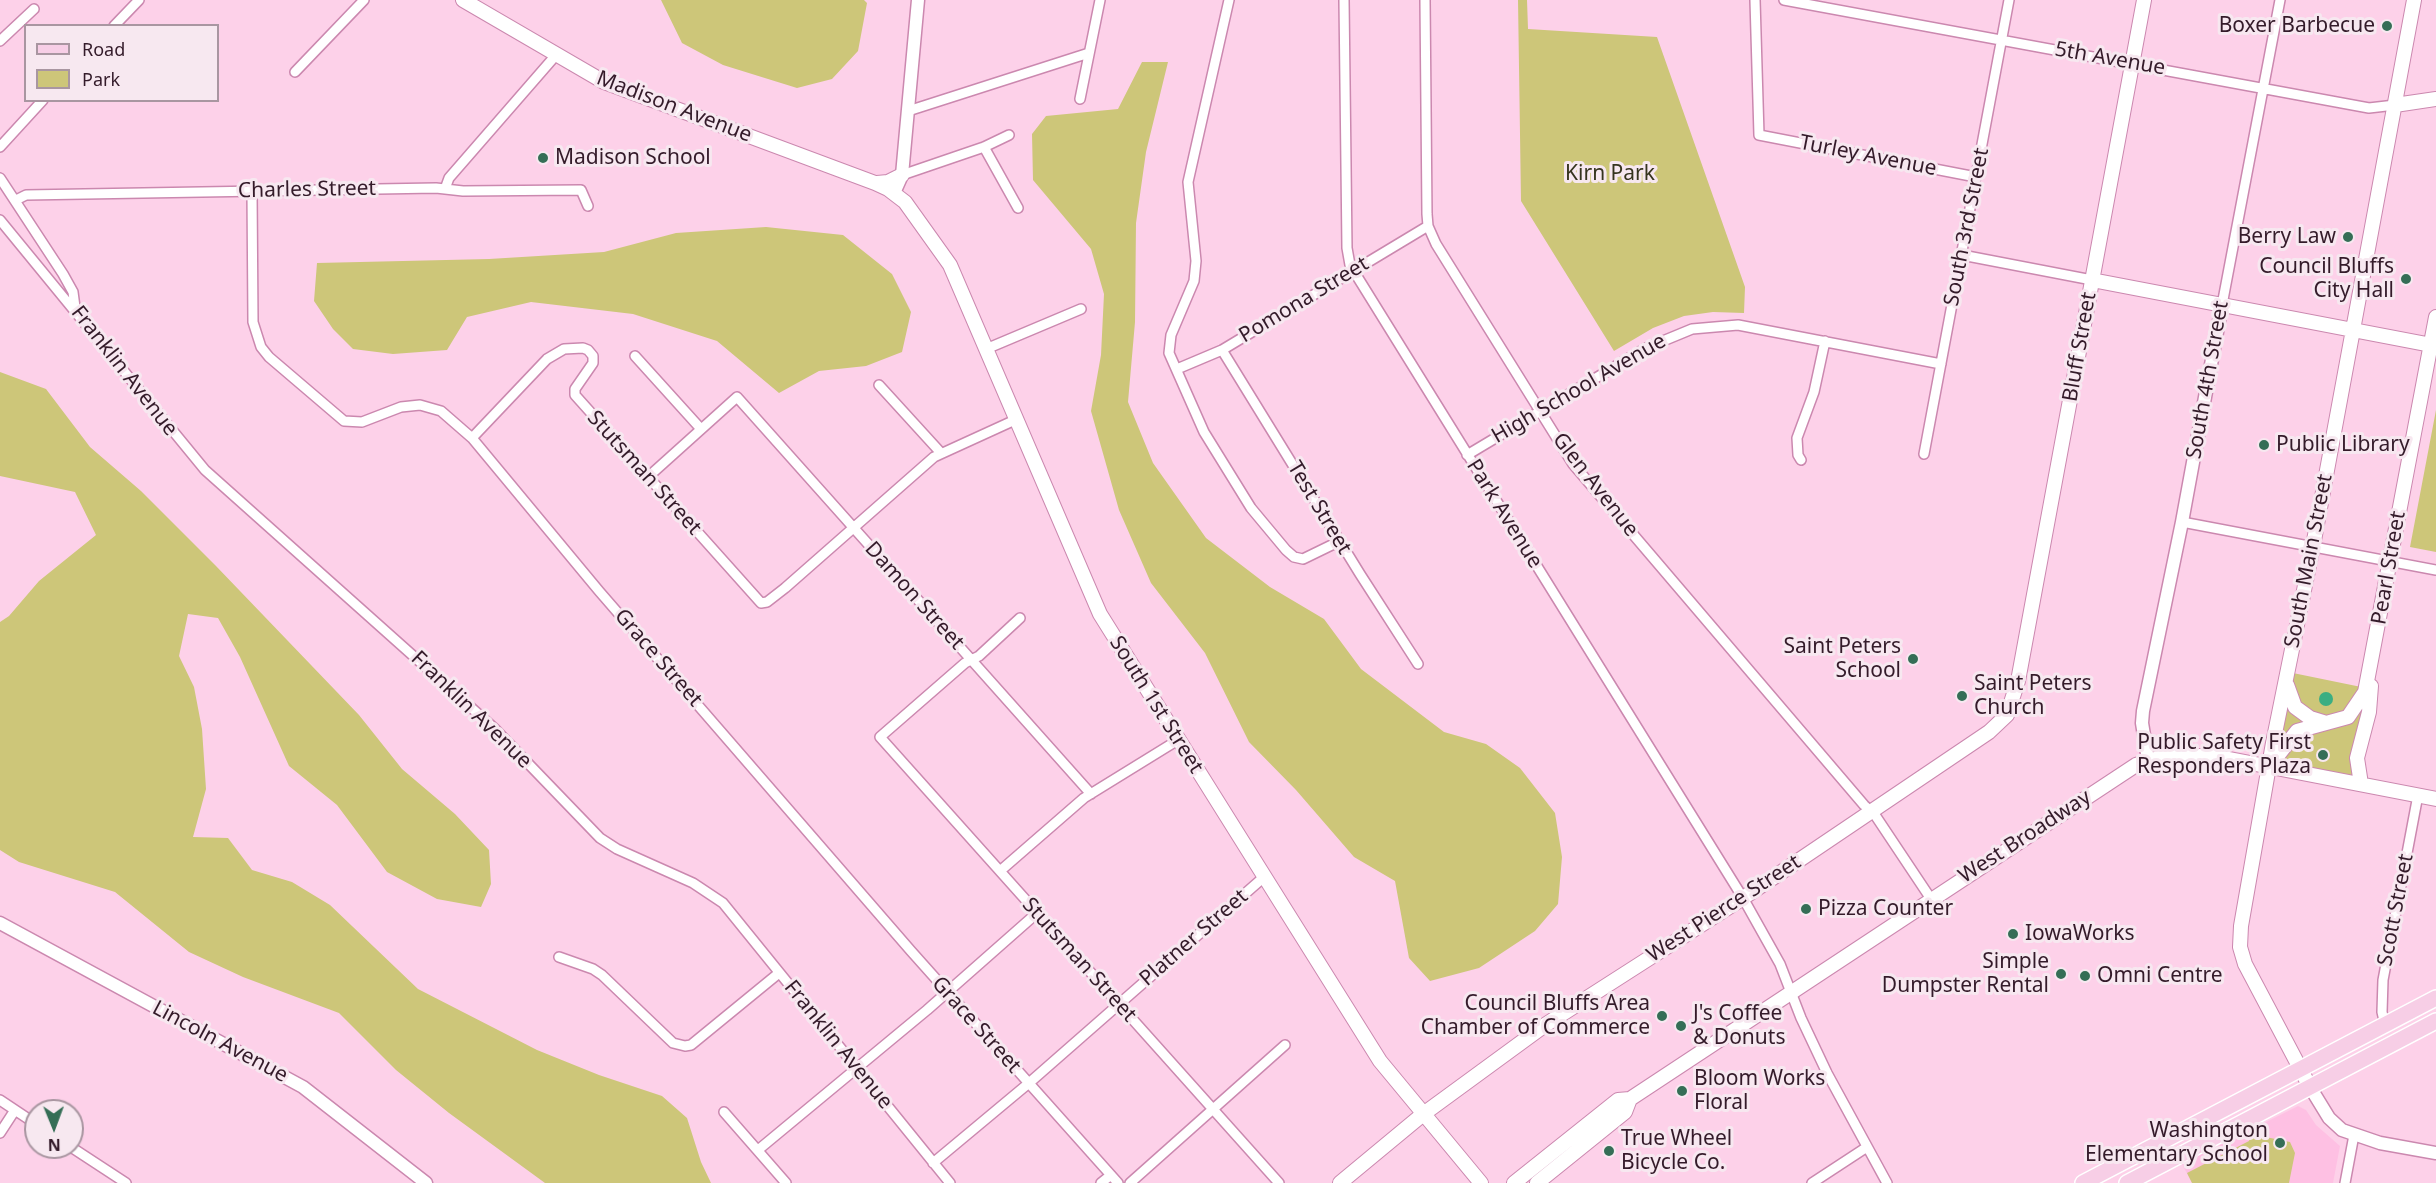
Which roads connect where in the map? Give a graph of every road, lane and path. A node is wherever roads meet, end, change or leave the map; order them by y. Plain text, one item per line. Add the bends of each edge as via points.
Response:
1 (139, 0) edge
2 (364, 0) edge
3 (463, 0) edge
4 (918, 0) edge
5 (1100, 0) edge
6 (1229, 0) edge
7 (1344, 0) edge
8 (1425, 0) edge
9 (1755, 0) edge
10 (1784, 0) edge
11 (2009, 0) edge
12 (2144, 0) edge
13 (2280, 0) edge
14 (2414, 0) edge
15 (34, 9) dead end
16 (116, 24) edge
17 (2002, 39) junction
18 (0, 41) edge
19 (1089, 53) junction
20 (556, 55) junction
21 (2133, 63) junction
22 (295, 72) dead end
23 (2263, 88) junction
24 (1080, 99) dead end
25 (2436, 99) edge
26 (41, 102) edge
27 (2395, 105) junction
28 (908, 111) junction
29 (1009, 135) dead end
30 (0, 147) edge
31 (984, 147) junction
32 (902, 175) junction
33 (1976, 177) junction
34 (0, 178) edge
35 (877, 183) junction
36 (445, 189) junction
37 (252, 191) junction
38 (894, 193) junction
39 (16, 200) junction
40 (588, 206) dead end
41 (1018, 208) dead end
42 (0, 220) edge
43 (1428, 226) junction
44 (1962, 255) junction
45 (1353, 271) junction
46 (2092, 280) junction
47 (2222, 305) junction
48 (1081, 309) dead end
49 (75, 310) junction
50 (2436, 317) edge
51 (2353, 330) junction
52 (1825, 341) junction
53 (2433, 345) edge
54 (986, 349) junction
55 (1222, 350) junction
56 (635, 356) dead end
57 (1941, 364) junction
58 (1177, 369) junction
59 (879, 385) dead end
60 (1541, 411) junction
61 (1016, 420) junction
62 (701, 429) junction
63 (472, 438) junction
64 (941, 453) junction
65 (1924, 454) dead end
66 (1467, 455) junction
67 (1801, 460) dead end
68 (648, 477) junction
69 (2182, 522) junction
70 (853, 527) junction
71 (1340, 541) junction
72 (2313, 546) junction
73 (2390, 561) junction
74 (2436, 570) edge
75 (1020, 618) dead end
76 (972, 660) junction
77 (1418, 664) dead end
78 (2371, 670) junction
79 (2286, 678) junction
80 (2015, 694) joint
81 (2331, 723) junction
82 (1178, 740) junction
83 (2148, 760) junction
84 (2269, 767) junction
85 (2361, 784) junction
86 (1091, 794) junction
87 (2418, 795) junction
88 (2436, 799) edge
89 (1870, 811) junction
90 (1000, 871) junction
91 (1264, 877) junction
92 (1743, 898) junction
93 (1931, 899) junction
94 (1037, 913) junction
95 (0, 923) edge
96 (559, 957) dead end
97 (779, 972) junction
98 (947, 992) junction
99 (1790, 992) junction
100 (2436, 998) edge
101 (1119, 1004) junction
102 (2436, 1021) edge
103 (2385, 1025) junction
104 (1285, 1045) dead end
105 (856, 1067) junction
106 (2301, 1070) junction
107 (1029, 1083) junction
108 (2310, 1087) junction
109 (1630, 1099) junction
110 (0, 1100) edge
111 (1213, 1109) junction
112 (15, 1110) junction
113 (724, 1112) dead end
114 (1422, 1115) junction
115 (24, 1116) edge
116 (0, 1133) edge
117 (2354, 1135) junction
118 (1867, 1147) junction
119 (758, 1150) junction
120 (2436, 1154) edge
121 (84, 1156) edge
122 (933, 1163) junction
123 (1114, 1179) edge
124 (2093, 1181) edge
125 (126, 1183) edge
126 (426, 1183) edge
127 (786, 1183) edge
128 (950, 1183) edge
129 (1101, 1183) edge
130 (1130, 1183) edge
131 (1279, 1183) edge
132 (1340, 1183) edge
133 (1481, 1183) edge
134 (1514, 1183) edge
135 (1537, 1183) edge
136 (1812, 1183) edge
137 (1887, 1183) edge
138 (2127, 1183) edge
139 (2345, 1183) edge

1 - 16 street
2 - 22 street
3 - 20 main road, Madison Avenue
4 - 28 street
5 - 19 street
6 - 58 street via 1188,182 1196,261 1190,292 1168,344
7 - 45 street, Park Avenue via 1347,248
8 - 43 street, Glen Avenue
9 - 33 street, Turley Avenue via 1759,135
10 - 17 street, 5th Avenue
11 - 17 street, South 3rd Street
12 - 21 main road, Bluff Street
13 - 23 street, South 4th Street
14 - 27 main road, South Main Street
15 - 18 street
17 - 21 street, 5th Avenue
17 - 33 street, South 3rd Street
19 - 24 street
19 - 28 street
20 - 35 main road, Madison Avenue via 613,85
20 - 36 street via 449,178
21 - 23 street, 5th Avenue
21 - 46 main road, Bluff Street
23 - 27 street, 5th Avenue via 2370,108
23 - 47 street, South 4th Street
25 - 27 main road, 5th Avenue
26 - 30 street
27 - 51 main road, South Main Street
28 - 32 street
29 - 31 street
31 - 32 street
31 - 41 street
32 - 35 main road
32 - 38 street
33 - 44 street, South 3rd Street
34 - 39 street
35 - 38 main road, Madison Avenue
36 - 37 street, Charles Street
36 - 40 street, Charles Street via 582,190
37 - 39 street, Charles Street via 26,195
37 - 63 street, Grace Street via 253,322 261,347 269,357 344,421 362,422 401,407 420,405 441,411
38 - 54 main road, South 1st Street via 905,202 950,265
39 - 49 street via 73,292
42 - 49 street, Franklin Avenue
43 - 45 street, Pomona Street
43 - 60 street, Glen Avenue
44 - 46 street
44 - 57 street, South 3rd Street
45 - 55 street, Pomona Street
45 - 66 street, Park Avenue
46 - 47 main road
46 - 80 main road, Bluff Street
47 - 51 main road
47 - 69 street, South 4th Street
48 - 54 street
49 - 97 street, Franklin Avenue via 205,470 494,728 589,829 617,849 711,892
50 - 53 main road, Pearl Street
51 - 53 main road
51 - 72 main road, South Main Street
52 - 57 street, High School Avenue
52 - 60 street, High School Avenue via 1738,325 1692,329 1646,348
52 - 67 street via 1815,392 1797,438
53 - 73 main road, Pearl Street
54 - 61 main road, South 1st Street
55 - 58 street, Pomona Street
55 - 71 street, Test Street
56 - 62 street
57 - 65 street, South 3rd Street
58 - 71 street via 1204,432 1226,470 1286,550 1303,559
59 - 64 street
60 - 66 street, High School Avenue
60 - 89 street, Glen Avenue via 1583,477
61 - 64 street
61 - 82 main road, South 1st Street via 1096,606
62 - 68 street
62 - 70 street, Damon Street via 737,398
63 - 68 street, Stutsman Street via 547,359 564,350 583,348 593,357 575,395
63 - 98 street, Grace Street via 599,591
64 - 70 street
66 - 92 street, Park Avenue
68 - 70 street, Stutsman Street via 761,603 767,602
69 - 72 street
69 - 83 street, South 4th Street via 2143,711
70 - 76 street, Damon Street
71 - 77 street, Test Street
72 - 73 street
72 - 79 main road, South Main Street
73 - 74 street
73 - 78 main road, Pearl Street
75 - 76 street
76 - 86 street, Damon Street
76 - 90 street, Stutsman Street via 880,737
78 - 81 main road, Pearl Street via 2366,692 2355,710
78 - 85 main road via 2369,712 2357,758
79 - 81 main road via 2295,707 2310,718
79 - 84 main road, South Main Street
80 - 89 main road, West Pierce Street via 2007,715 1994,728
81 - 84 main road, Pearl Street via 2297,731
82 - 86 street
82 - 91 main road, South 1st Street
83 - 84 main road, West Broadway via 2195,754
83 - 93 main road, West Broadway via 2121,773
84 - 85 main road, West Broadway
84 - 106 main road, South Main Street via 2240,947 2245,964
85 - 87 main road, West Broadway
86 - 90 street
87 - 88 main road, West Broadway
87 - 103 street, Scott Street via 2383,980
89 - 92 main road, West Pierce Street
89 - 93 street, Glen Avenue
90 - 94 street, Stutsman Street
91 - 101 street, Platner Street
91 - 114 main road, South 1st Street via 1373,1049
92 - 99 street, Park Avenue via 1780,964
92 - 114 main road, West Pierce Street via 1545,1025
93 - 99 main road, West Broadway
94 - 98 street
94 - 101 street, Stutsman Street
95 - 126 street, Lincoln Avenue via 303,1088
96 - 97 street via 602,975 673,1043 690,1045
97 - 105 street, Franklin Avenue
98 - 105 street
98 - 107 street, Grace Street
99 - 109 main road, West Broadway
99 - 118 street, Park Avenue
100 - 103 main road
101 - 107 street, Platner Street
101 - 111 street, Stutsman Street
102 - 108 main road
103 - 106 main road
104 - 111 street
105 - 119 street
105 - 122 street, Franklin Avenue
106 - 108 main road, South Main Street
106 - 124 main road
107 - 122 street, Platner Street
107 - 123 street, Grace Street
108 - 117 street via 2332,1123
108 - 138 main road
109 - 134 main road, West Broadway via 1618,1100
109 - 135 main road, West Broadway via 1625,1112
110 - 112 street
111 - 130 street
111 - 131 street, Stutsman Street
112 - 115 street
112 - 116 street
113 - 119 street
114 - 132 main road, West Pierce Street
114 - 133 main road, South 1st Street
117 - 120 street
117 - 139 street
118 - 136 street
118 - 137 street, Park Avenue
119 - 127 street
121 - 125 street
122 - 128 street, Franklin Avenue
123 - 129 street

